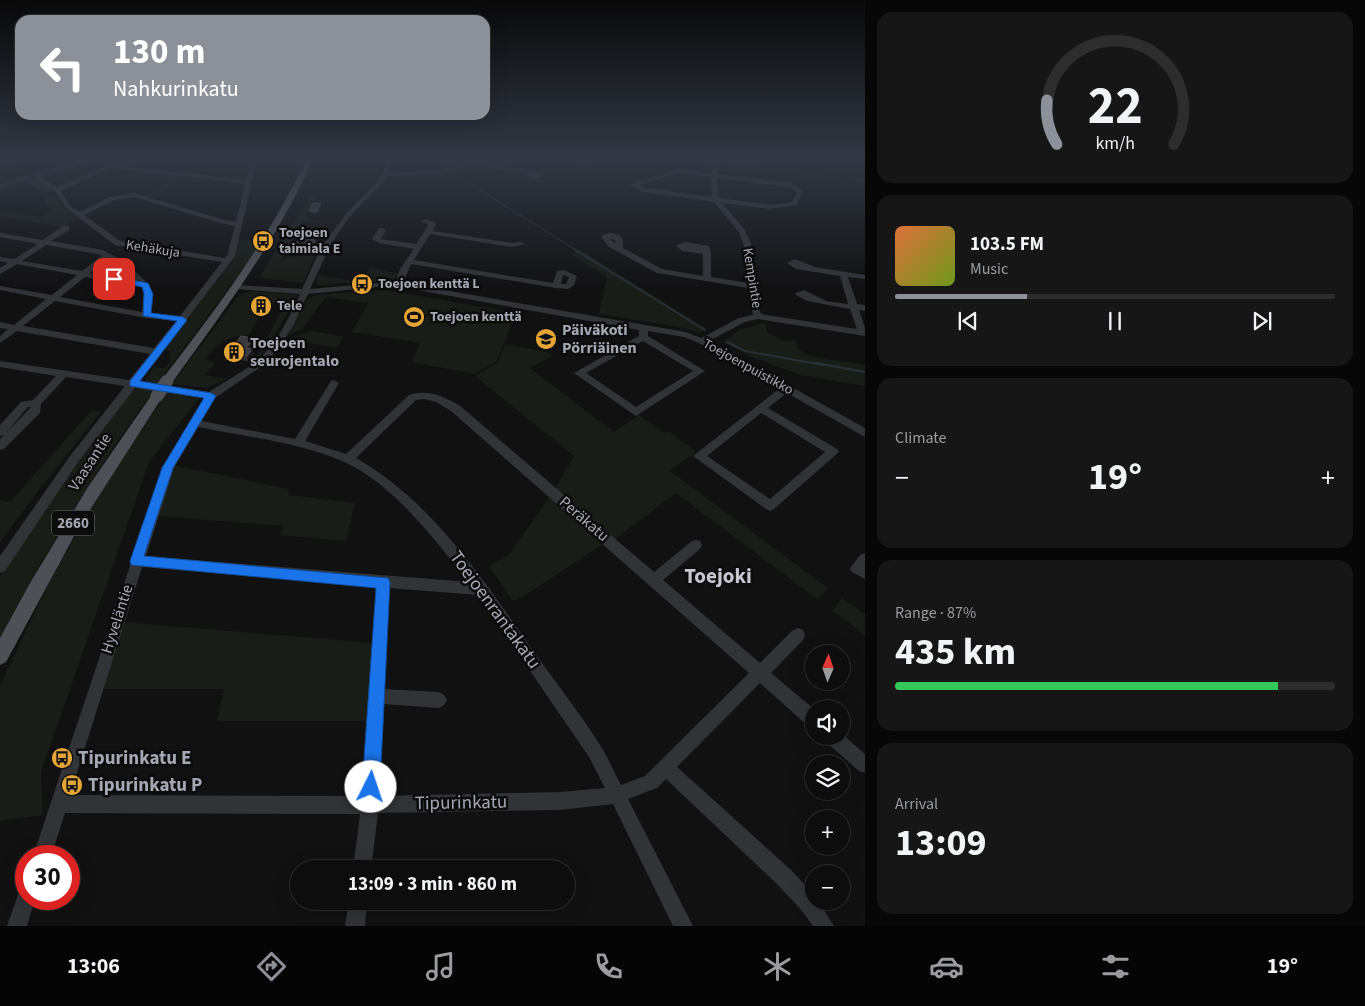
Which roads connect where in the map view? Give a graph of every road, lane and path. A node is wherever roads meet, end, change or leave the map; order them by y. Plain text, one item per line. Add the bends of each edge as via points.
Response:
1 (64, 201) edge
2 (106, 201) edge
3 (154, 201) edge
4 (243, 201) edge
5 (291, 201) edge
6 (362, 201) edge
7 (717, 201) edge
8 (727, 201) edge
9 (796, 201) edge
10 (80, 215) junction
11 (425, 221) dead end
12 (238, 224) junction
13 (66, 228) dead end
14 (382, 230) dead end
15 (428, 232) junction
16 (0, 235) edge
17 (44, 242) junction
18 (118, 243) junction
19 (521, 244) dead end
20 (418, 247) junction
21 (619, 249) dead end
22 (707, 252) dead end
23 (103, 254) junction
24 (0, 259) edge
25 (228, 261) junction
26 (409, 261) junction
27 (16, 262) junction
28 (812, 269) dead end
29 (0, 272) edge
30 (82, 274) junction
31 (844, 274) junction
32 (865, 277) edge
33 (707, 278) junction
34 (145, 285) junction
35 (398, 285) junction
36 (556, 286) dead end
37 (751, 286) junction
38 (236, 287) junction
39 (0, 288) edge
40 (305, 292) junction
41 (52, 298) junction
42 (823, 302) dead end
43 (853, 306) junction
44 (865, 308) edge
45 (146, 315) junction
46 (758, 316) junction
47 (183, 320) junction
48 (0, 325) edge
49 (14, 327) junction
50 (644, 332) junction
51 (863, 332) edge
52 (0, 340) edge
53 (702, 341) junction
54 (158, 352) junction
55 (0, 364) edge
56 (64, 374) junction
57 (334, 383) dead end
58 (133, 384) junction
59 (787, 388) junction
60 (211, 396) junction
61 (36, 403) junction
62 (762, 409) junction
63 (196, 423) junction
64 (0, 432) edge
65 (865, 433) edge
66 (298, 444) junction
67 (0, 446) edge
68 (348, 459) junction
69 (696, 545) dead end
70 (865, 559) edge
71 (136, 561) junction
72 (0, 567) edge
73 (865, 573) edge
74 (654, 580) junction
75 (384, 582) junction
76 (482, 589) junction
77 (798, 635) dead end
78 (0, 656) edge
79 (759, 672) junction
80 (377, 696) junction
81 (439, 700) dead end
82 (805, 712) edge
83 (842, 745) edge
84 (865, 765) edge
85 (666, 768) junction
86 (618, 795) junction
87 (60, 804) junction
88 (370, 805) junction
89 (46, 845) edge
90 (363, 860) edge
91 (22, 910) edge
92 (357, 910) edge
93 (16, 926) edge
94 (354, 926) edge
95 (683, 926) edge
96 (824, 926) edge

1 - 10 street, Kehäkuja
2 - 10 street
3 - 12 street
4 - 12 street
5 - 38 main road
6 - 40 street, Hyveläntie via 339,224
7 - 37 street, Kempintie via 745,238
8 - 9 street via 780,207
10 - 18 street, Kehäkuja
11 - 15 street via 432,223
12 - 25 street
13 - 17 street
14 - 20 street via 376,237 379,241
15 - 19 street
15 - 20 street
16 - 17 street
17 - 23 street
17 - 27 street
18 - 23 street
18 - 25 street, Kehäkuja
20 - 26 street
21 - 33 street via 660,271
22 - 33 street
23 - 30 street
23 - 34 street via 123,264
24 - 27 street
25 - 47 street
26 - 35 street
26 - 36 street
27 - 29 street
27 - 30 street
28 - 31 street
30 - 34 street
30 - 41 street
31 - 32 street
31 - 43 street
33 - 37 street
34 - 45 street via 148,294
35 - 40 street, Toejoenpuistikko
35 - 50 street, Toejoenpuistikko
37 - 46 street, Kempintie
38 - 40 street, Toejoenpuistikko
38 - 78 main road, Vaasantie / 2660, bridge via 113,458 33,592
39 - 41 street
40 - 60 street, Hyveläntie via 276,346 258,364
41 - 45 street
41 - 49 street
42 - 43 street
43 - 44 street
43 - 51 street
45 - 47 street
46 - 51 street
46 - 53 street, Kempintie via 742,320
47 - 54 street
48 - 49 street
49 - 52 street
49 - 54 street
50 - 50 street via 579,373 636,412 700,371
50 - 53 street, Toejoenpuistikko via 686,335
53 - 59 street, Toejoenpuistikko
54 - 58 street
55 - 56 street
56 - 58 street
56 - 61 street
57 - 66 street
58 - 60 street
58 - 72 street via 59,479
59 - 62 street
59 - 65 street, Toejoenpuistikko
60 - 63 street, Hyveläntie
61 - 64 street via 26,404
61 - 67 street via 36,410
62 - 62 street via 699,456 770,506 834,452
63 - 66 street, Toejoenrantakatu
63 - 71 street, Hyveläntie via 168,468
66 - 68 street, Toejoenrantakatu
68 - 74 street, Peräkatu via 413,397 422,394 433,396 455,408
68 - 76 street, Toejoenrantakatu via 392,489 431,526
69 - 74 street
70 - 73 street via 857,568
71 - 75 street
71 - 87 street, Hyveläntie
74 - 79 street, Peräkatu
75 - 76 street
75 - 80 street
76 - 86 street, Toejoenrantakatu via 595,751
77 - 79 street, Tipurinkatu
79 - 82 street, Peräkatu
79 - 85 street, Tipurinkatu
80 - 81 street
80 - 88 street
83 - 84 street
85 - 86 street, Tipurinkatu via 651,782
85 - 96 street via 784,877
86 - 88 street, Tipurinkatu via 560,802
86 - 95 street, Toejoenrantakatu
87 - 88 street, Tipurinkatu
87 - 89 street, Hyveläntie
88 - 90 street
91 - 93 street
92 - 94 street

